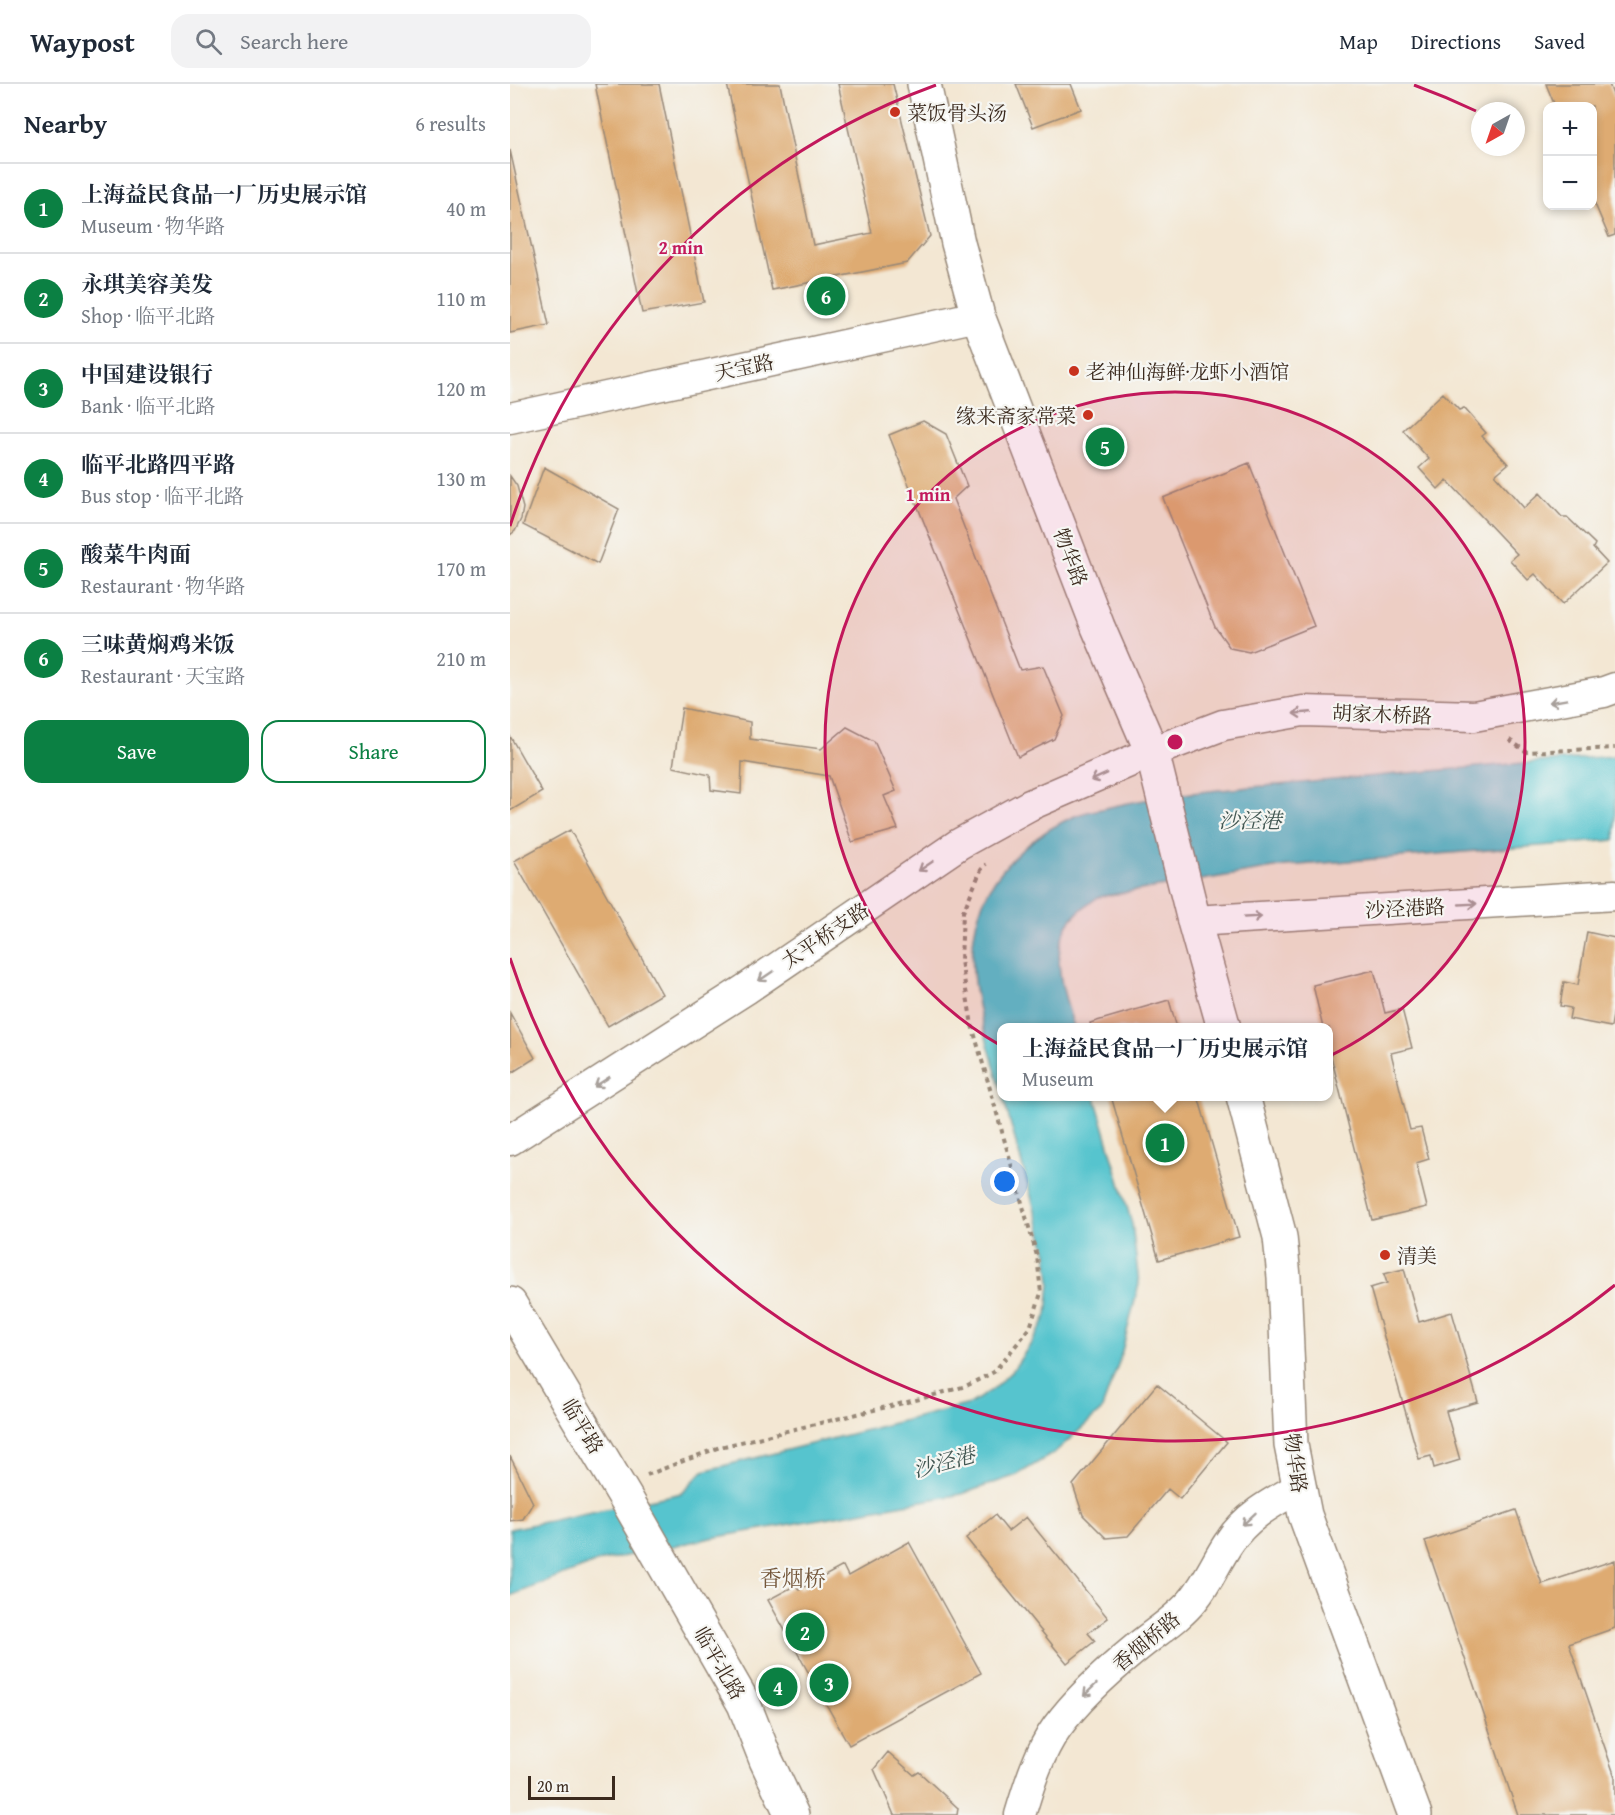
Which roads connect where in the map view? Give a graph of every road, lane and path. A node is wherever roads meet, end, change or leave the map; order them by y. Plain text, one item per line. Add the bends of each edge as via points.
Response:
1 (924, 84) edge
2 (978, 316) junction
3 (510, 418) edge
4 (1615, 688) edge
5 (1474, 716) junction
6 (1615, 748) edge
7 (1152, 752) junction
8 (989, 861) dead end
9 (1615, 895) edge
10 (1194, 921) junction
11 (1223, 1023) edge
12 (1244, 1101) edge
13 (510, 1140) edge
14 (510, 1304) edge
15 (1298, 1488) junction
16 (623, 1493) junction
17 (654, 1549) joint
18 (792, 1815) edge
19 (1020, 1815) edge
20 (1415, 1815) edge

1 - 2 street, 物华路
2 - 3 street, 天宝路
2 - 7 street, 物华路 via 1098,627
4 -> 5 street, 胡家木桥路
5 - 6 path via 1527,752
5 -> 7 street, 胡家木桥路 via 1303,711 1224,725
7 - 10 street, 物华路
7 -> 13 street, 太平桥支路 via 1030,805 959,843 746,989
8 - 16 path via 981,870 963,912 961,961 972,1025 1037,1256 1041,1293 1030,1328 994,1372 966,1386 720,1447
10 -> 9 street, 沙泾港路
10 - 11 street, 物华路
12 - 15 street, 物华路 via 1280,1237 1291,1445
14 - 16 street, 临平路
15 -> 19 street, 香烟桥路 via 1264,1506 1245,1522 1194,1599 1080,1700 1041,1756
15 - 20 street, 物华路
16 - 17 street, 临平路
17 - 18 street, 临平北路 via 744,1704

